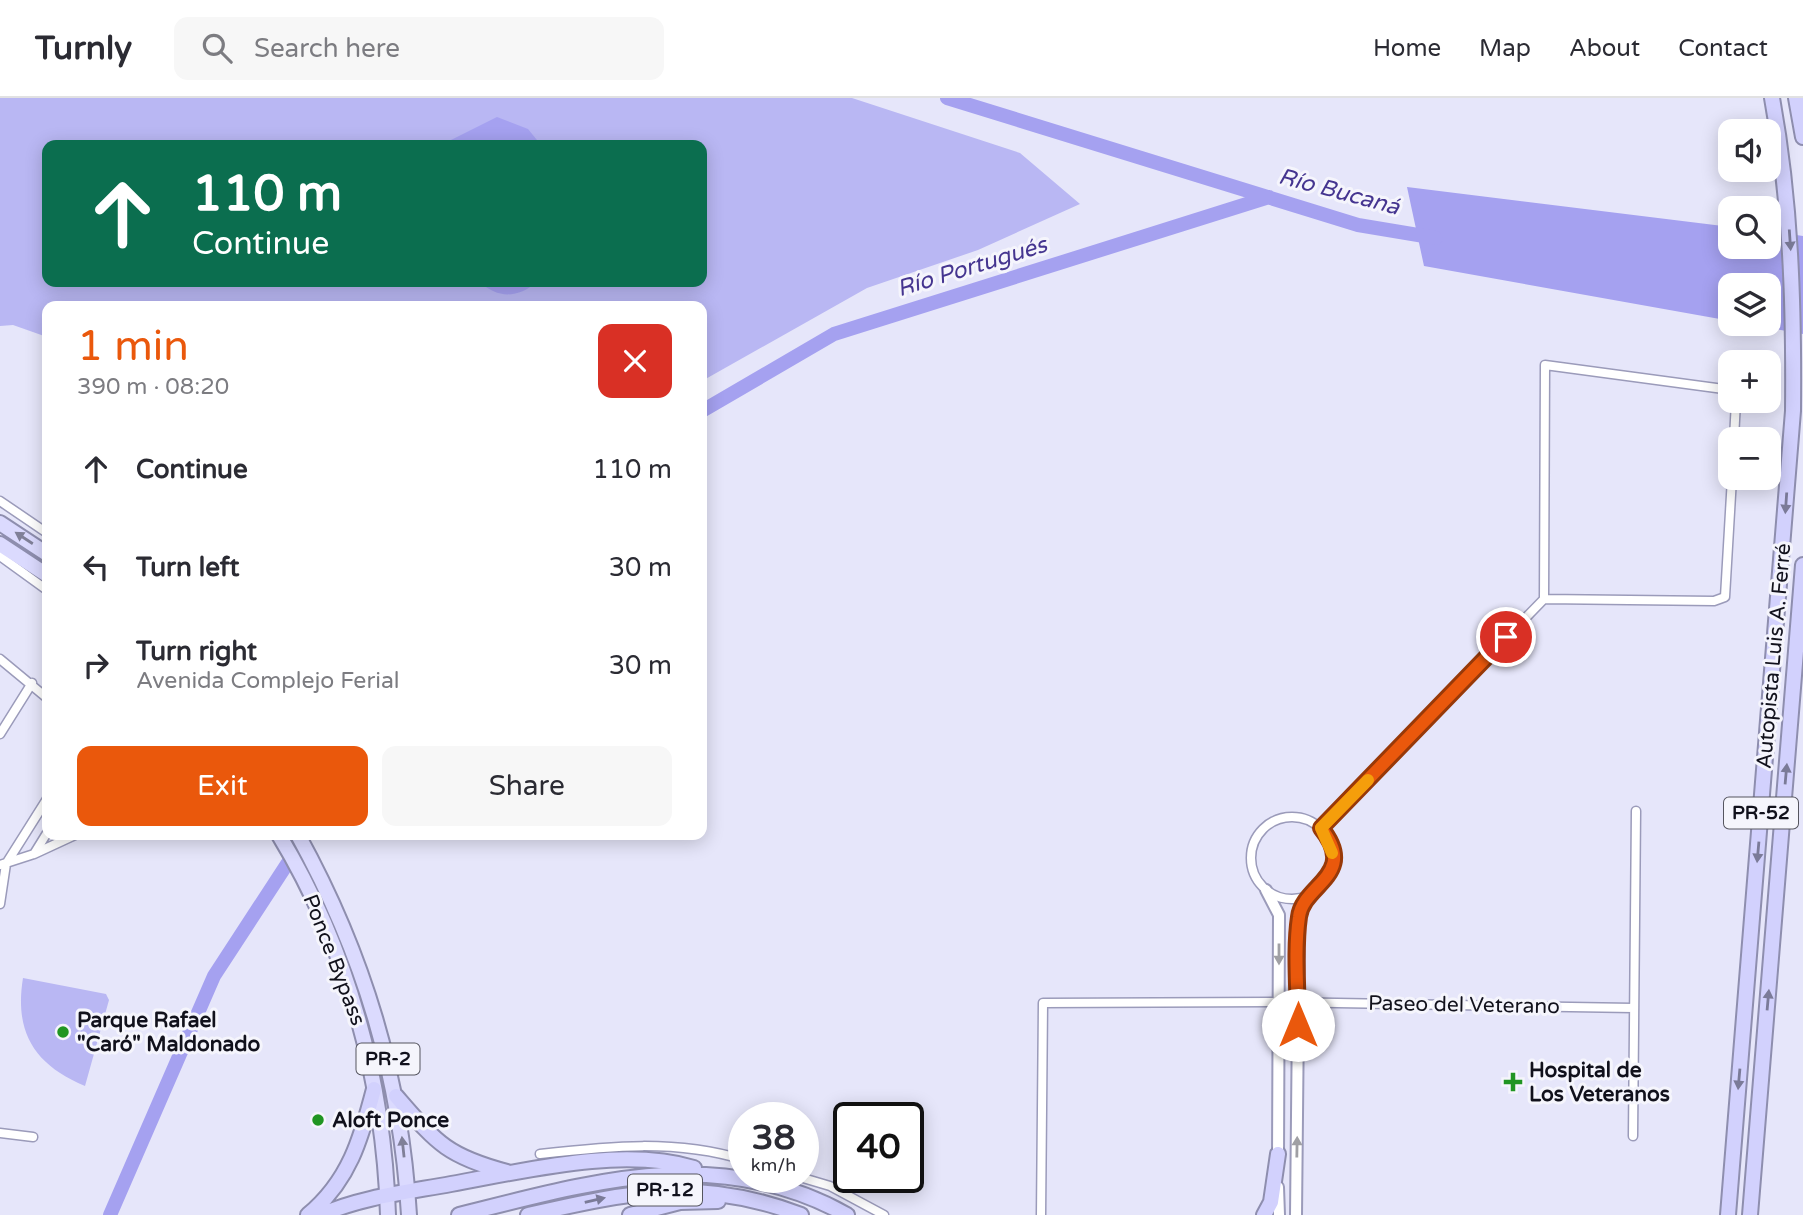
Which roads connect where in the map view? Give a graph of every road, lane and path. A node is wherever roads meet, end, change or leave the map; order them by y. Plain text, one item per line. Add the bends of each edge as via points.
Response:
1 (1772, 98) edge
2 (1796, 98) edge
3 (1803, 137) edge
4 (1718, 388) edge
5 (1731, 490) edge
6 (0, 501) edge
7 (0, 523) edge
8 (42, 530) edge
9 (0, 544) edge
10 (42, 551) edge
11 (0, 556) edge
12 (1803, 565) edge
13 (42, 572) edge
14 (42, 586) edge
15 (1544, 599) junction
16 (0, 659) edge
17 (32, 683) junction
18 (42, 693) edge
19 (0, 734) edge
20 (42, 806) edge
21 (1636, 811) dead end
22 (1321, 828) junction
23 (43, 840) edge
24 (64, 840) edge
25 (282, 840) edge
26 (301, 840) edge
27 (34, 854) junction
28 (3, 865) edge
29 (1266, 890) junction
30 (1310, 895) junction
31 (0, 904) edge
32 (1279, 1002) junction
33 (1298, 1002) junction
34 (1633, 1008) junction
35 (374, 1089) junction
36 (396, 1096) junction
37 (0, 1133) edge
38 (1633, 1136) dead end
39 (33, 1137) dead end
40 (540, 1154) dead end
41 (1278, 1154) junction
42 (728, 1155) edge
43 (512, 1173) junction
44 (712, 1174) junction
45 (819, 1183) edge
46 (408, 1192) junction
47 (388, 1196) junction
48 (761, 1202) junction
49 (308, 1215) edge
50 (321, 1215) edge
51 (388, 1215) edge
52 (410, 1215) edge
53 (458, 1215) edge
54 (528, 1215) edge
55 (630, 1215) edge
56 (801, 1215) edge
57 (847, 1215) edge
58 (884, 1215) edge
59 (1041, 1215) edge
60 (1264, 1215) edge
61 (1279, 1215) edge
62 (1296, 1215) edge
63 (1728, 1215) edge
64 (1750, 1215) edge

1 -> 63 highway, Autopista Luis A. Ferré / PR-52 via 1781,148 1794,316 1793,411
2 - 3 highway
4 - 15 street via 1545,365
5 - 15 street via 1725,597 1714,601
6 - 8 street
10 -> 7 highway
9 - 13 highway
11 - 14 street
64 -> 12 highway, Autopista Luis A. Ferré / PR-52
15 - 22 street
16 - 17 street
17 - 18 street
17 - 19 street
20 - 28 street
21 - 34 street
22 - 29 street via 1293,817 1264,827 1251,859 1256,878
22 - 30 street via 1332,849 1332,864 1327,879
23 - 27 street
24 - 27 street
25 - 35 highway, Ponce Bypass / PR-2 via 326,927 356,1009
26 - 36 highway, Ponce Bypass / PR-2 via 371,1001
27 - 28 street
28 - 31 street
29 - 30 street via 1288,899
29 -> 32 street via 1279,915
30 - 33 street via 1299,916
32 - 33 street, Paseo del Veterano
32 - 41 street
32 - 59 street, Paseo del Veterano via 1043,1003
33 - 34 street, Paseo del Veterano
62 -> 33 street
34 - 38 street
35 - 47 highway, Ponce Bypass / PR-2
35 - 49 highway via 353,1160 333,1192
36 - 43 highway via 439,1144 480,1165
46 -> 36 highway, Ponce Bypass / PR-2
37 - 39 street
40 - 42 street via 629,1144
41 - 60 highway via 1271,1202
41 - 61 street
43 - 44 highway via 614,1160 672,1161
43 - 46 highway
44 - 53 highway, PR-12 via 620,1177
44 - 57 highway, PR-12 via 798,1191
45 - 58 street
46 - 47 highway
46 - 52 highway, Ponce Bypass / PR-2
47 - 50 highway
47 - 51 highway, Ponce Bypass / PR-2
54 -> 48 highway, PR-12 via 650,1191 709,1192
48 - 55 highway via 680,1202
48 - 56 highway, PR-12

